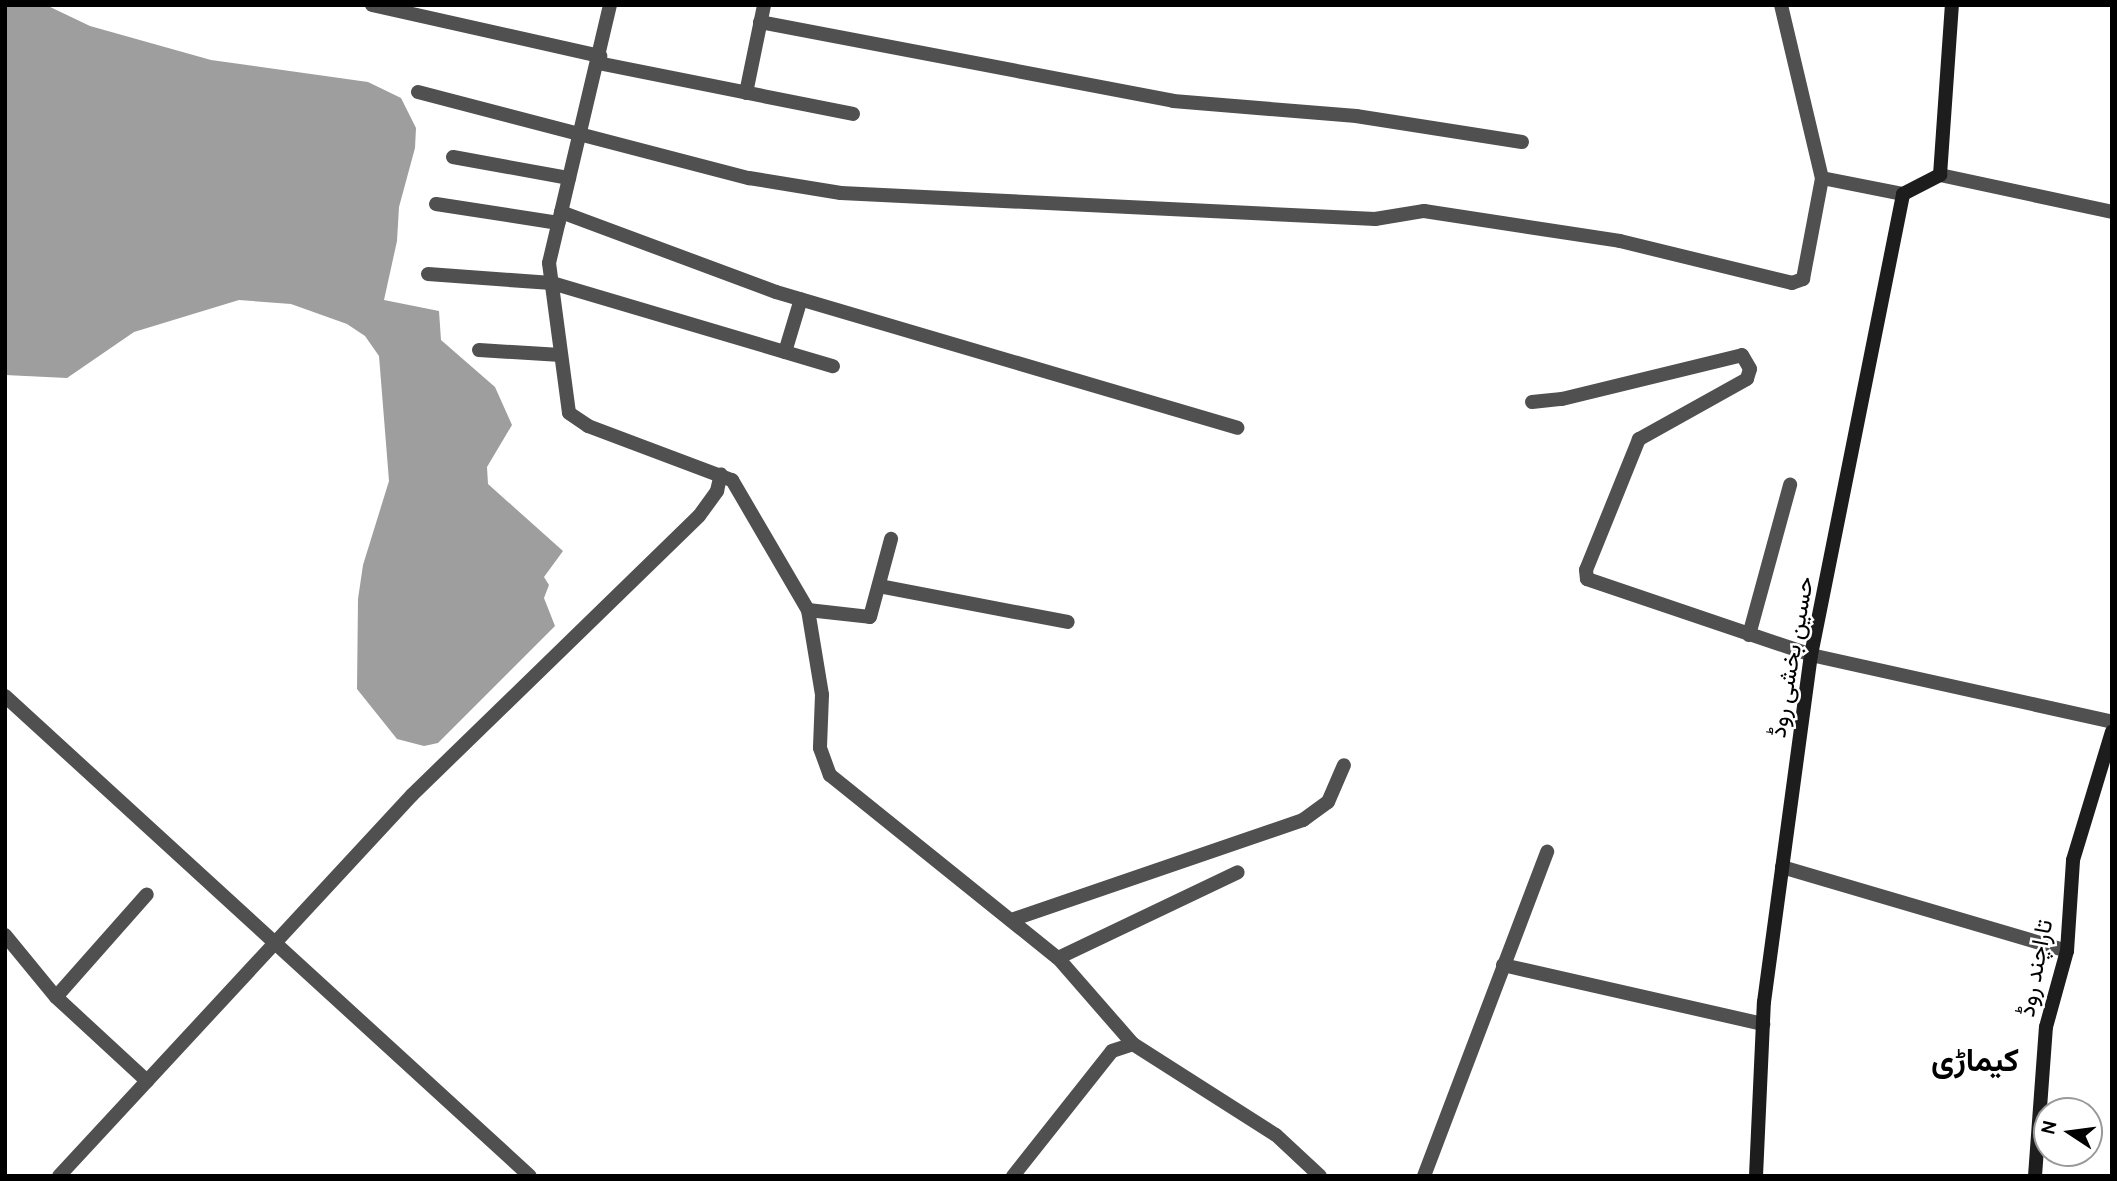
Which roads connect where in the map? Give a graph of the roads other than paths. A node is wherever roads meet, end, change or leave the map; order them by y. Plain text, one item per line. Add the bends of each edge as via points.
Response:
1 (372, 5) edge
2 (610, 5) edge
3 (764, 5) edge
4 (1781, 5) edge
5 (1952, 5) edge
6 (760, 22) junction
7 (599, 60) junction
8 (418, 92) dead end
9 (746, 93) junction
10 (853, 114) dead end
11 (579, 132) junction
12 (1522, 142) dead end
13 (453, 158) dead end
14 (1940, 175) junction
15 (569, 178) junction
16 (1822, 178) junction
17 (1903, 194) junction
18 (436, 204) dead end
19 (2112, 212) edge
20 (560, 218) junction
21 (428, 274) dead end
22 (552, 283) junction
23 (801, 299) junction
24 (479, 350) dead end
25 (785, 352) junction
26 (561, 355) junction
27 (833, 366) dead end
28 (1532, 402) dead end
29 (1237, 428) dead end
30 (722, 474) junction
31 (1790, 485) dead end
32 (891, 539) dead end
33 (879, 586) junction
34 (808, 610) junction
35 (1068, 622) dead end
36 (1749, 635) junction
37 (1811, 655) junction
38 (5, 696) edge
39 (2112, 722) edge
40 (2112, 733) edge
41 (1344, 765) dead end
42 (1547, 852) dead end
43 (1782, 867) junction
44 (1238, 872) dead end
45 (147, 894) dead end
46 (1011, 920) junction
47 (5, 935) edge
48 (276, 942) junction
49 (2067, 951) junction
50 (1058, 958) junction
51 (1503, 965) junction
52 (56, 997) junction
53 (1763, 1024) junction
54 (1133, 1044) junction
55 (147, 1081) junction
56 (59, 1176) edge
57 (530, 1176) edge
58 (1013, 1176) edge
59 (1320, 1176) edge
60 (1424, 1176) edge
61 (1756, 1176) edge
62 (2035, 1176) edge

1 - 7 street
2 - 7 street
3 - 6 street
4 - 16 street
5 - 14 street
6 - 9 street
6 - 12 street via 1174,101 1356,116
7 - 9 street
7 - 11 street
8 - 11 street
9 - 10 street
11 - 15 street
11 - 16 street via 749,178 841,193 1362,219 1424,211 1620,241 1792,283 1802,279
13 - 15 street
14 - 17 street
14 - 19 street
15 - 20 street
16 - 17 street
17 - 37 street, حسین بخشی روڈ
18 - 20 street
20 - 22 street via 550,263
20 - 23 street
21 - 22 street
22 - 25 street
22 - 26 street
23 - 25 street
23 - 29 street
24 - 26 street
25 - 27 street
26 - 30 street via 569,413 575,420
28 - 36 street via 1562,399 1742,355 1750,369 1747,379 1639,439 1586,570 1593,584
30 - 34 street via 741,491
30 - 48 street via 717,491 699,516 412,795
31 - 36 street
32 - 33 street
33 - 34 street via 870,617
33 - 35 street
34 - 46 street via 822,695 824,766
36 - 37 street
37 - 39 street
37 - 43 street, حسین بخشی روڈ
38 - 48 street
40 - 49 street, تاراچند روڈ via 2073,860
41 - 46 street via 1328,802 1303,820
42 - 51 street
43 - 49 street
43 - 53 street, حسین بخشی روڈ
44 - 50 street
45 - 52 street
46 - 50 street
47 - 52 street
48 - 55 street
48 - 57 street
49 - 62 street, تاراچند روڈ via 2046,1027
50 - 54 street
51 - 53 street
51 - 60 street
52 - 55 street
53 - 61 street, حسین بخشی روڈ
54 - 58 street via 1112,1051
54 - 59 street via 1276,1135
55 - 56 street

